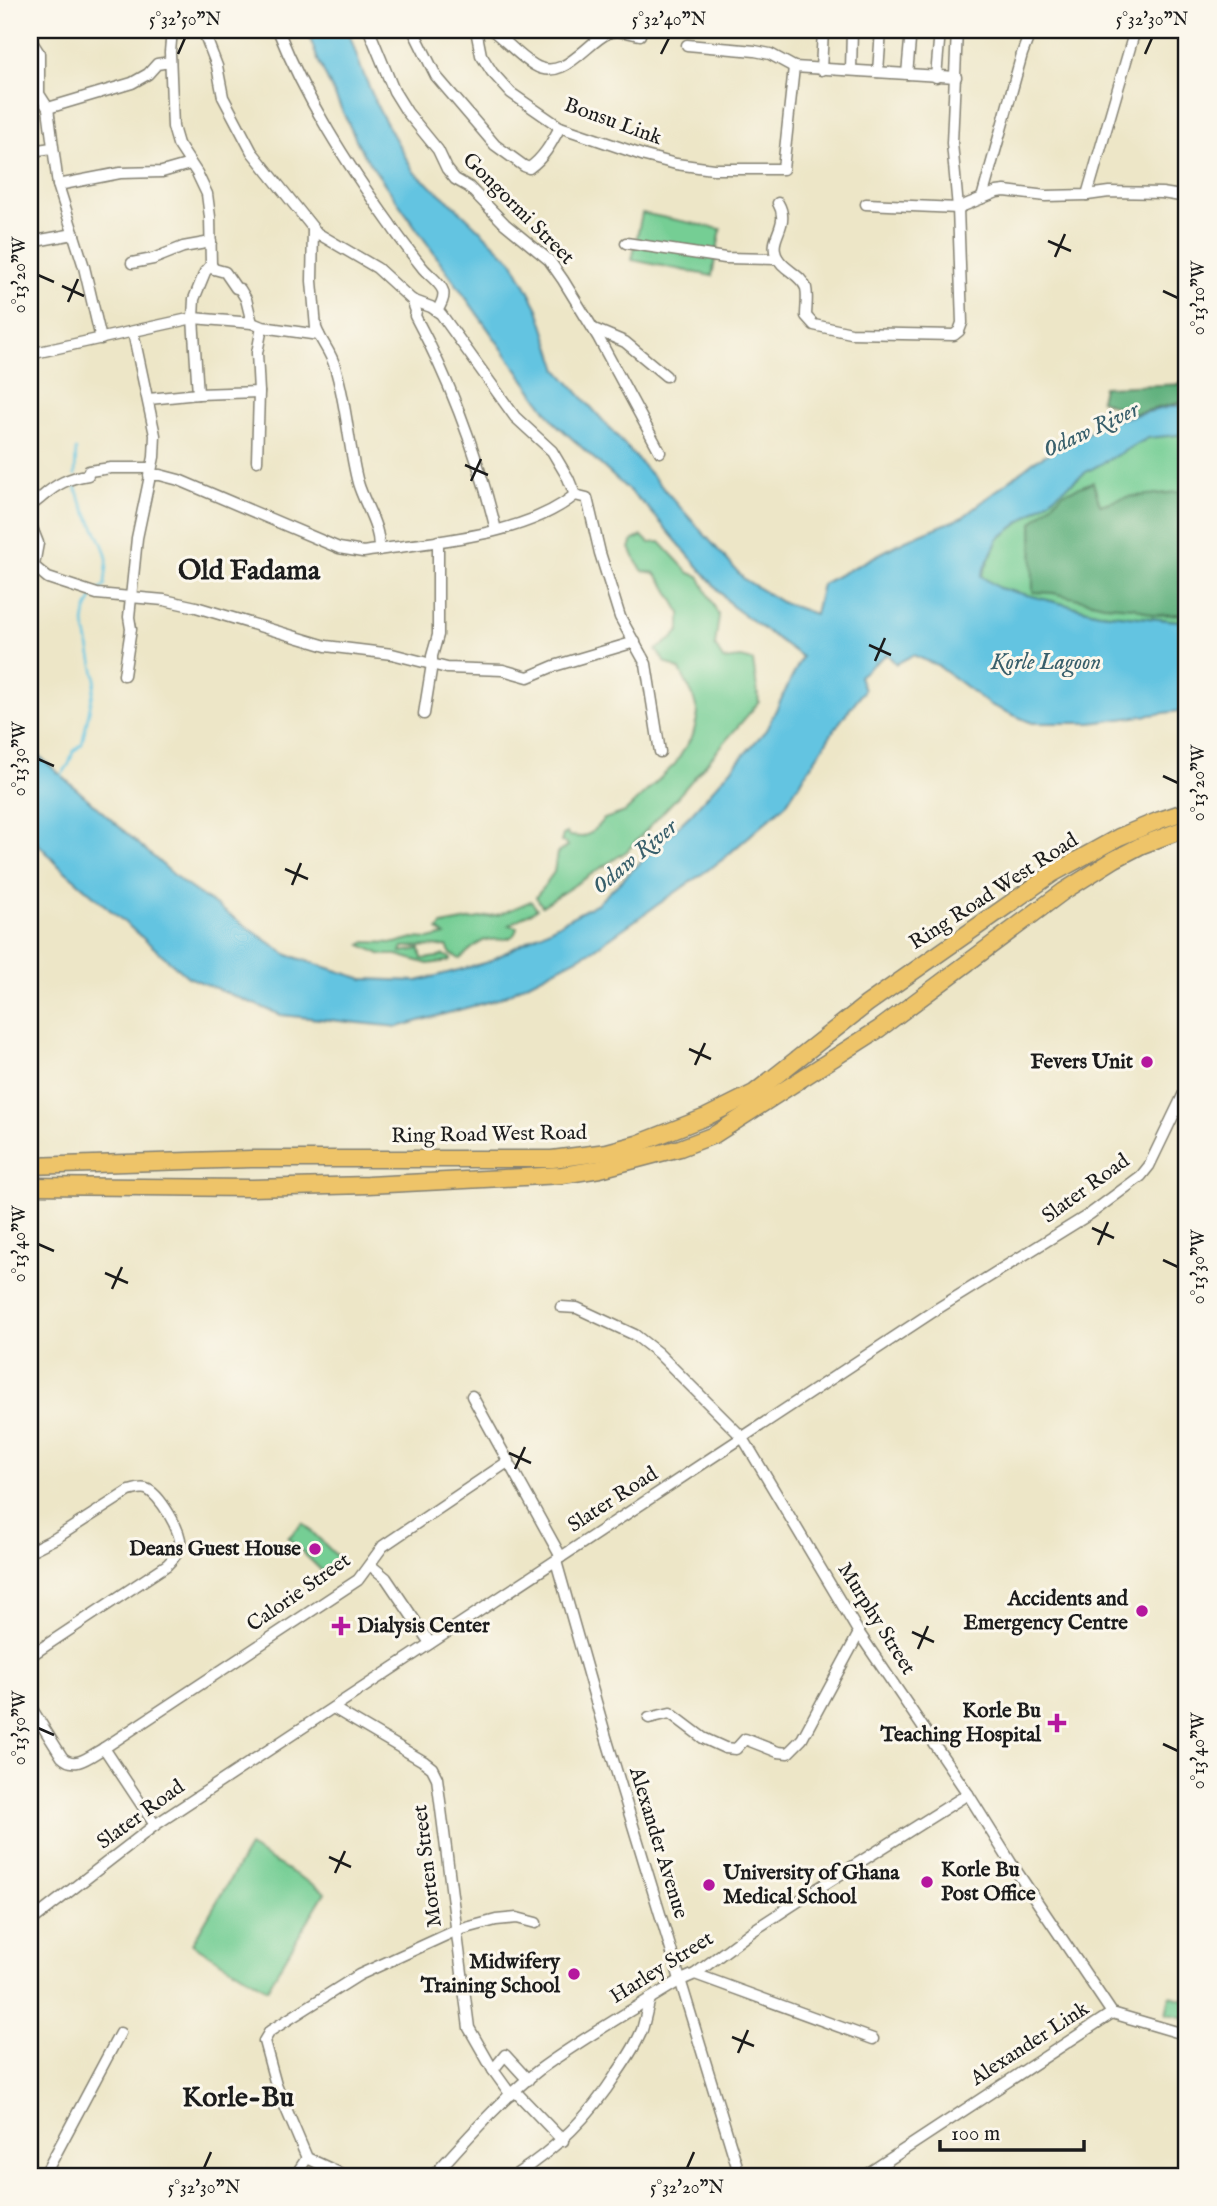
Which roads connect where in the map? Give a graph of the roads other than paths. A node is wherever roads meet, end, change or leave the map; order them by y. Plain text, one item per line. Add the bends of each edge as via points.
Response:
1 (172, 30) edge
2 (203, 30) edge
3 (278, 30) edge
4 (369, 30) edge
5 (413, 30) edge
6 (476, 30) edge
7 (492, 30) edge
8 (823, 30) edge
9 (852, 30) edge
10 (881, 30) edge
11 (911, 30) edge
12 (940, 30) edge
13 (957, 30) edge
14 (1031, 30) edge
15 (1135, 30) edge
16 (640, 35) dead end
17 (30, 39) edge
18 (687, 45) dead end
19 (170, 62) junction
20 (794, 67) junction
21 (821, 70) junction
22 (851, 71) junction
23 (878, 72) junction
24 (907, 74) junction
25 (936, 77) junction
26 (956, 77) junction
27 (48, 108) junction
28 (560, 127) junction
29 (52, 148) junction
30 (30, 160) edge
31 (190, 164) junction
32 (58, 185) junction
33 (1087, 195) junction
34 (1187, 197) edge
35 (982, 198) junction
36 (778, 203) dead end
37 (866, 204) dead end
38 (958, 208) junction
39 (313, 229) junction
40 (74, 234) junction
41 (30, 242) edge
42 (211, 243) junction
43 (626, 243) dead end
44 (778, 259) junction
45 (132, 263) dead end
46 (211, 265) junction
47 (412, 300) junction
48 (437, 311) junction
49 (193, 318) junction
50 (257, 325) junction
51 (593, 329) junction
52 (133, 332) junction
53 (319, 335) junction
54 (101, 339) junction
55 (30, 354) edge
56 (666, 376) dead end
57 (259, 392) junction
58 (198, 394) junction
59 (149, 399) junction
60 (660, 452) dead end
61 (257, 461) dead end
62 (150, 472) junction
63 (575, 495) junction
64 (30, 507) edge
65 (30, 523) edge
66 (496, 530) junction
67 (438, 541) junction
68 (379, 550) junction
69 (32, 564) edge
70 (131, 597) junction
71 (631, 643) junction
72 (432, 664) junction
73 (124, 675) dead end
74 (424, 714) dead end
75 (660, 752) dead end
76 (1187, 811) edge
77 (1187, 828) edge
78 (1187, 1087) edge
79 (251, 1159) junction
80 (30, 1166) edge
81 (30, 1186) edge
82 (252, 1188) junction
83 (561, 1307) dead end
84 (472, 1396) dead end
85 (743, 1438) junction
86 (509, 1461) junction
87 (30, 1551) edge
88 (558, 1559) junction
89 (370, 1565) junction
90 (859, 1633) junction
91 (430, 1643) junction
92 (30, 1656) edge
93 (30, 1706) edge
94 (332, 1708) junction
95 (649, 1718) dead end
96 (104, 1748) junction
97 (968, 1794) junction
98 (155, 1825) junction
99 (30, 1922) edge
100 (536, 1923) dead end
101 (455, 1931) junction
102 (695, 1974) junction
103 (680, 1981) junction
104 (650, 1999) junction
105 (1112, 2012) junction
106 (120, 2033) dead end
107 (1187, 2035) edge
108 (873, 2039) dead end
109 (493, 2070) junction
110 (528, 2080) junction
111 (513, 2093) junction
112 (563, 2141) junction
113 (307, 2158) junction
114 (44, 2176) edge
115 (295, 2176) edge
116 (346, 2176) edge
117 (433, 2176) edge
118 (514, 2176) edge
119 (740, 2176) edge
120 (864, 2176) edge

1 - 19 street
2 - 39 street via 230,114 252,152
3 - 48 street via 359,182 442,288 444,298
4 - 51 street, Gongormi Street via 394,91 447,169 549,260
5 - 28 street via 453,98 495,145 524,166 534,165
6 - 28 street, Bonsu Link via 481,55 492,72 511,93
7 - 16 street via 544,69 571,63 607,33
8 - 21 street
9 - 22 street
10 - 23 street
11 - 24 street
12 - 25 street
13 - 26 street
14 - 35 street
15 - 33 street
17 - 27 street via 39,53 39,94
18 - 20 street via 770,54
19 - 27 street via 157,64 132,83
19 - 31 street via 173,127
20 - 21 street
20 - 28 street, Bonsu Link via 783,169 676,164
21 - 22 street
22 - 23 street
23 - 24 street
24 - 25 street
25 - 26 street
26 - 38 street via 953,143
27 - 29 street
29 - 30 street via 38,150
29 - 32 street
31 - 32 street via 162,172 120,173
31 - 42 street via 207,194
32 - 40 street
33 - 34 street
33 - 35 street via 1005,191
35 - 38 street
36 - 44 street via 783,212 776,238
37 - 38 street
38 - 44 street via 962,323 954,335 851,333 814,325 806,316 806,288
39 - 47 street via 377,268
39 - 53 street via 312,281
40 - 41 street
40 - 54 street
42 - 45 street
42 - 46 street
43 - 44 street via 724,258
46 - 49 street via 194,299
46 - 50 street via 225,272 240,289
47 - 48 street
47 - 66 street via 480,468
48 - 63 street via 515,417 552,451
49 - 50 street
49 - 52 street
49 - 58 street
50 - 53 street
50 - 57 street
51 - 56 street via 625,342
51 - 60 street, Gongormi Street
52 - 54 street
52 - 59 street
53 - 68 street via 336,369 351,458 374,521
54 - 55 street
57 - 58 street
57 - 61 street
58 - 59 street
59 - 62 street via 155,435
62 - 64 street via 89,471 49,490
62 - 68 street via 200,488 340,548
62 - 70 street
63 - 66 street via 545,514
63 - 71 street via 587,498
65 - 69 street via 38,543
66 - 67 street
67 - 68 street
67 - 72 street via 438,635
69 - 70 street via 48,578 69,586
70 - 72 street via 196,607 326,646
70 - 73 street
71 - 72 street via 528,677 503,670
71 - 75 street via 646,664
72 - 74 street
76 - 79 main road, Ring Road West Road via 1119,837 1052,874 867,1004 754,1093 660,1136 607,1152 552,1159
77 - 82 main road, Ring Road West Road via 1115,859 1063,891 879,1028 714,1135 600,1170 562,1175
78 - 85 street, Slater Road via 1141,1176 1090,1214
79 - 80 main road, Ring Road West Road
79 - 82 main road
81 - 82 main road, Ring Road West Road
83 - 85 street, Murphy Street via 577,1308 635,1335
84 - 86 street, Alexander Avenue
85 - 88 street, Slater Road
85 - 90 street, Murphy Street
86 - 88 street, Alexander Avenue
86 - 89 street, Calorie Street via 383,1546
87 - 92 street via 139,1488 157,1496 181,1544 167,1565
88 - 91 street, Slater Road
88 - 103 street, Alexander Avenue
89 - 91 street via 386,1578
89 - 96 street, Calorie Street via 358,1580
90 - 95 street via 802,1739 788,1753 745,1739 736,1749 725,1748 702,1738 670,1713
90 - 97 street, Murphy Street
91 - 94 street, Slater Road
93 - 96 street, Calorie Street via 68,1762
94 - 98 street, Slater Road
94 - 101 street, Morten Street via 423,1761 438,1778
96 - 98 street
97 - 102 street, Harley Street via 773,1918
97 - 105 street, Murphy Street
98 - 99 street, Slater Road
100 - 101 street via 517,1918 496,1920
101 - 109 street, Morten Street via 469,2028
101 - 113 street via 359,1975 265,2037 276,2085
102 - 103 street, Harley Street
102 - 108 street
103 - 104 street, Harley Street
103 - 119 street, Alexander Avenue
104 - 110 street, Harley Street
104 - 112 street via 642,2031 628,2057 604,2094
105 - 107 street
105 - 120 street, Alexander Link
106 - 114 street
109 - 110 street via 505,2055
109 - 111 street, Morten Street
110 - 111 street, Harley Street
111 - 112 street, Morten Street
111 - 117 street, Harley Street
112 - 118 street
113 - 115 street
113 - 116 street

